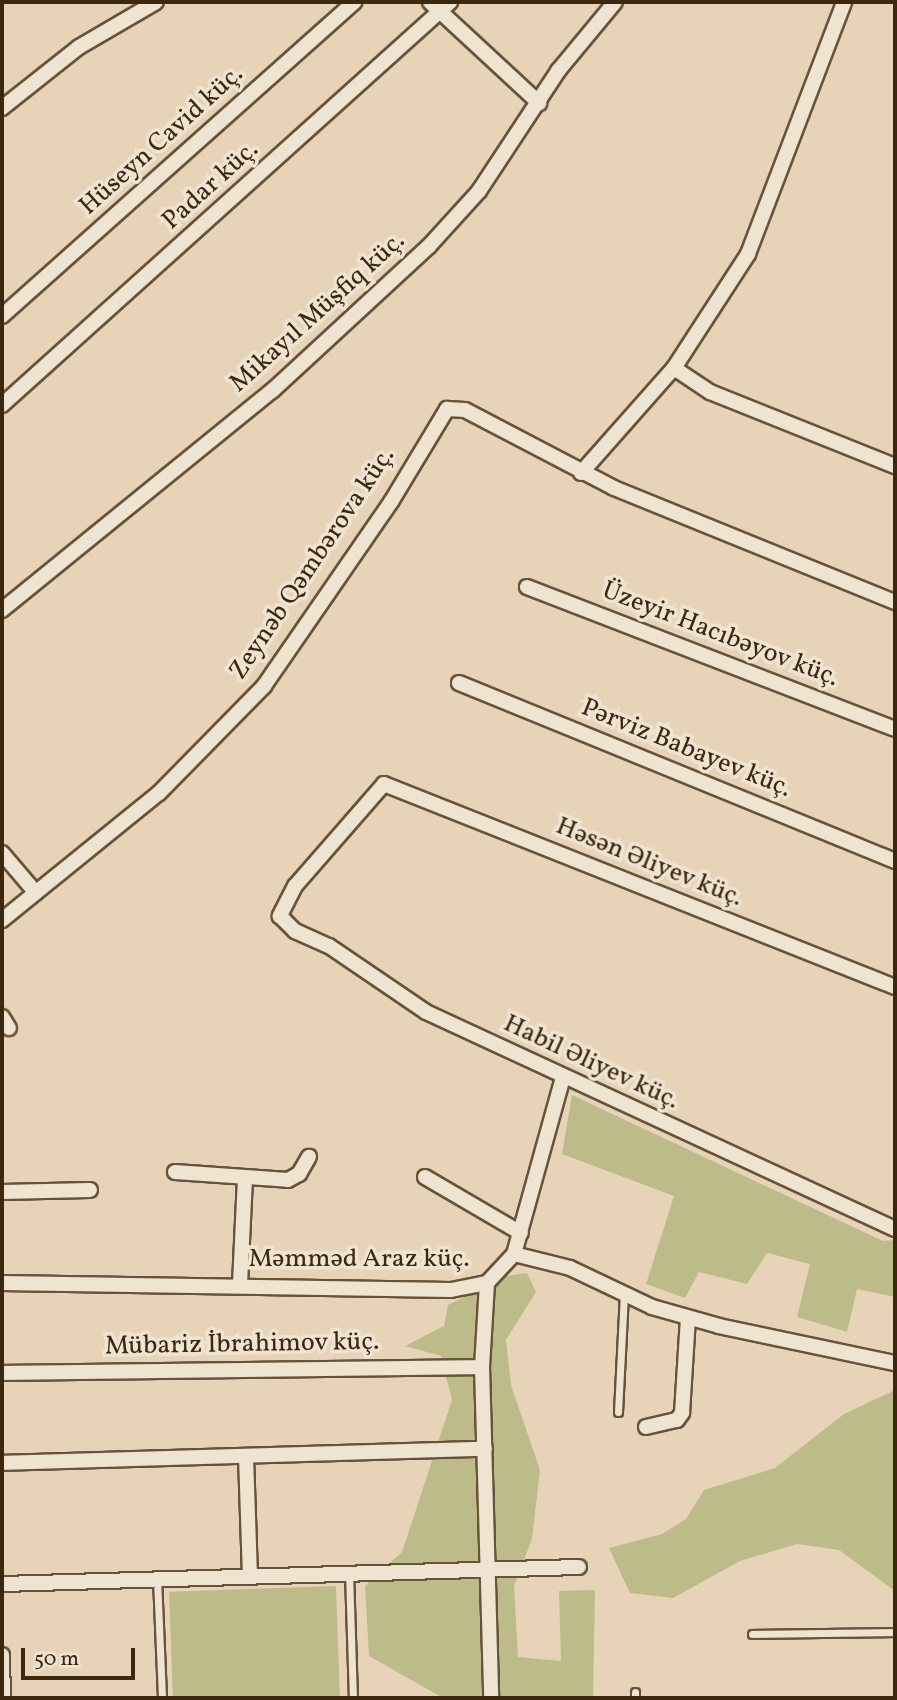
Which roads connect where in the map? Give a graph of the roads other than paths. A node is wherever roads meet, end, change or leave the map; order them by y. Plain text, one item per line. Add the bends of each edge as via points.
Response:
1 (156, 2) edge
2 (354, 2) edge
3 (615, 2) edge
4 (844, 2) edge
5 (440, 5) edge
6 (538, 103) junction
7 (2, 108) edge
8 (2, 316) edge
9 (674, 368) junction
10 (2, 405) edge
11 (895, 466) edge
12 (581, 472) junction
13 (527, 587) dead end
14 (895, 601) edge
15 (2, 610) edge
16 (459, 683) dead end
17 (895, 729) edge
18 (384, 785) joint
19 (2, 853) edge
20 (895, 861) edge
21 (36, 893) junction
22 (2, 920) edge
23 (895, 987) edge
24 (563, 1077) junction
25 (309, 1157) dead end
26 (174, 1172) dead end
27 (425, 1177) dead end
28 (245, 1179) junction
29 (90, 1190) dead end
30 (2, 1192) edge
31 (895, 1229) edge
32 (521, 1233) junction
33 (514, 1254) junction
34 (2, 1283) edge
35 (487, 1283) junction
36 (240, 1284) junction
37 (624, 1293) junction
38 (688, 1318) junction
39 (895, 1363) edge
40 (482, 1367) junction
41 (2, 1373) edge
42 (618, 1412) dead end
43 (646, 1427) dead end
44 (485, 1449) junction
45 (246, 1456) junction
46 (2, 1463) edge
47 (579, 1567) dead end
48 (488, 1570) junction
49 (349, 1571) junction
50 (250, 1574) junction
51 (157, 1578) junction
52 (2, 1584) edge
53 (895, 1632) edge
54 (752, 1634) dead end
55 (2, 1655) edge
56 (2, 1698) edge
57 (162, 1698) edge
58 (352, 1698) edge
59 (491, 1698) edge

1 - 7 street via 79,47
2 - 8 street, Hüseyn Cavid küç.
3 - 6 street, Mikayıl Müşfiq küç.
4 - 9 street via 748,254
5 - 6 street
5 - 10 street, Padar küç.
6 - 15 street, Mikayıl Müşfiq küç. via 479,191 429,246 273,390
9 - 11 street via 710,393
9 - 12 street
12 - 14 street, Zeynəb Qəmbərova küç.
12 - 21 street, Zeynəb Qəmbərova küç. via 465,410 447,409 391,502 264,686 159,793
13 - 17 street, Üzeyir Hacıbəyov küç.
16 - 20 street, Pərviz Babayev küç.
18 - 23 street, Həsən Əliyev küç.
18 - 24 street, Habil Əliyev küç. via 295,886 280,916 295,931 329,946 426,1013
19 - 21 street
21 - 22 street, Zeynəb Qəmbərova küç.
24 - 31 street, Habil Əliyev küç.
24 - 32 street
25 - 28 street via 299,1174 288,1180
26 - 28 street
27 - 32 street
28 - 36 street
29 - 30 street
32 - 33 street
33 - 35 street, Məmməd Araz küç.
33 - 37 street via 570,1268
34 - 36 street, Məmməd Araz küç.
35 - 36 street, Məmməd Araz küç. via 451,1290
35 - 40 street
37 - 38 street
37 - 42 lane
38 - 39 street
38 - 43 street via 682,1413 677,1420
40 - 41 street, Mübariz İbrahimov küç.
40 - 44 street
44 - 45 street
44 - 48 street
45 - 46 street
45 - 50 street
47 - 48 street
48 - 49 street
48 - 59 street
49 - 50 street
49 - 58 lane
50 - 51 street
51 - 52 street
51 - 57 lane
53 - 54 lane
55 - 56 street

